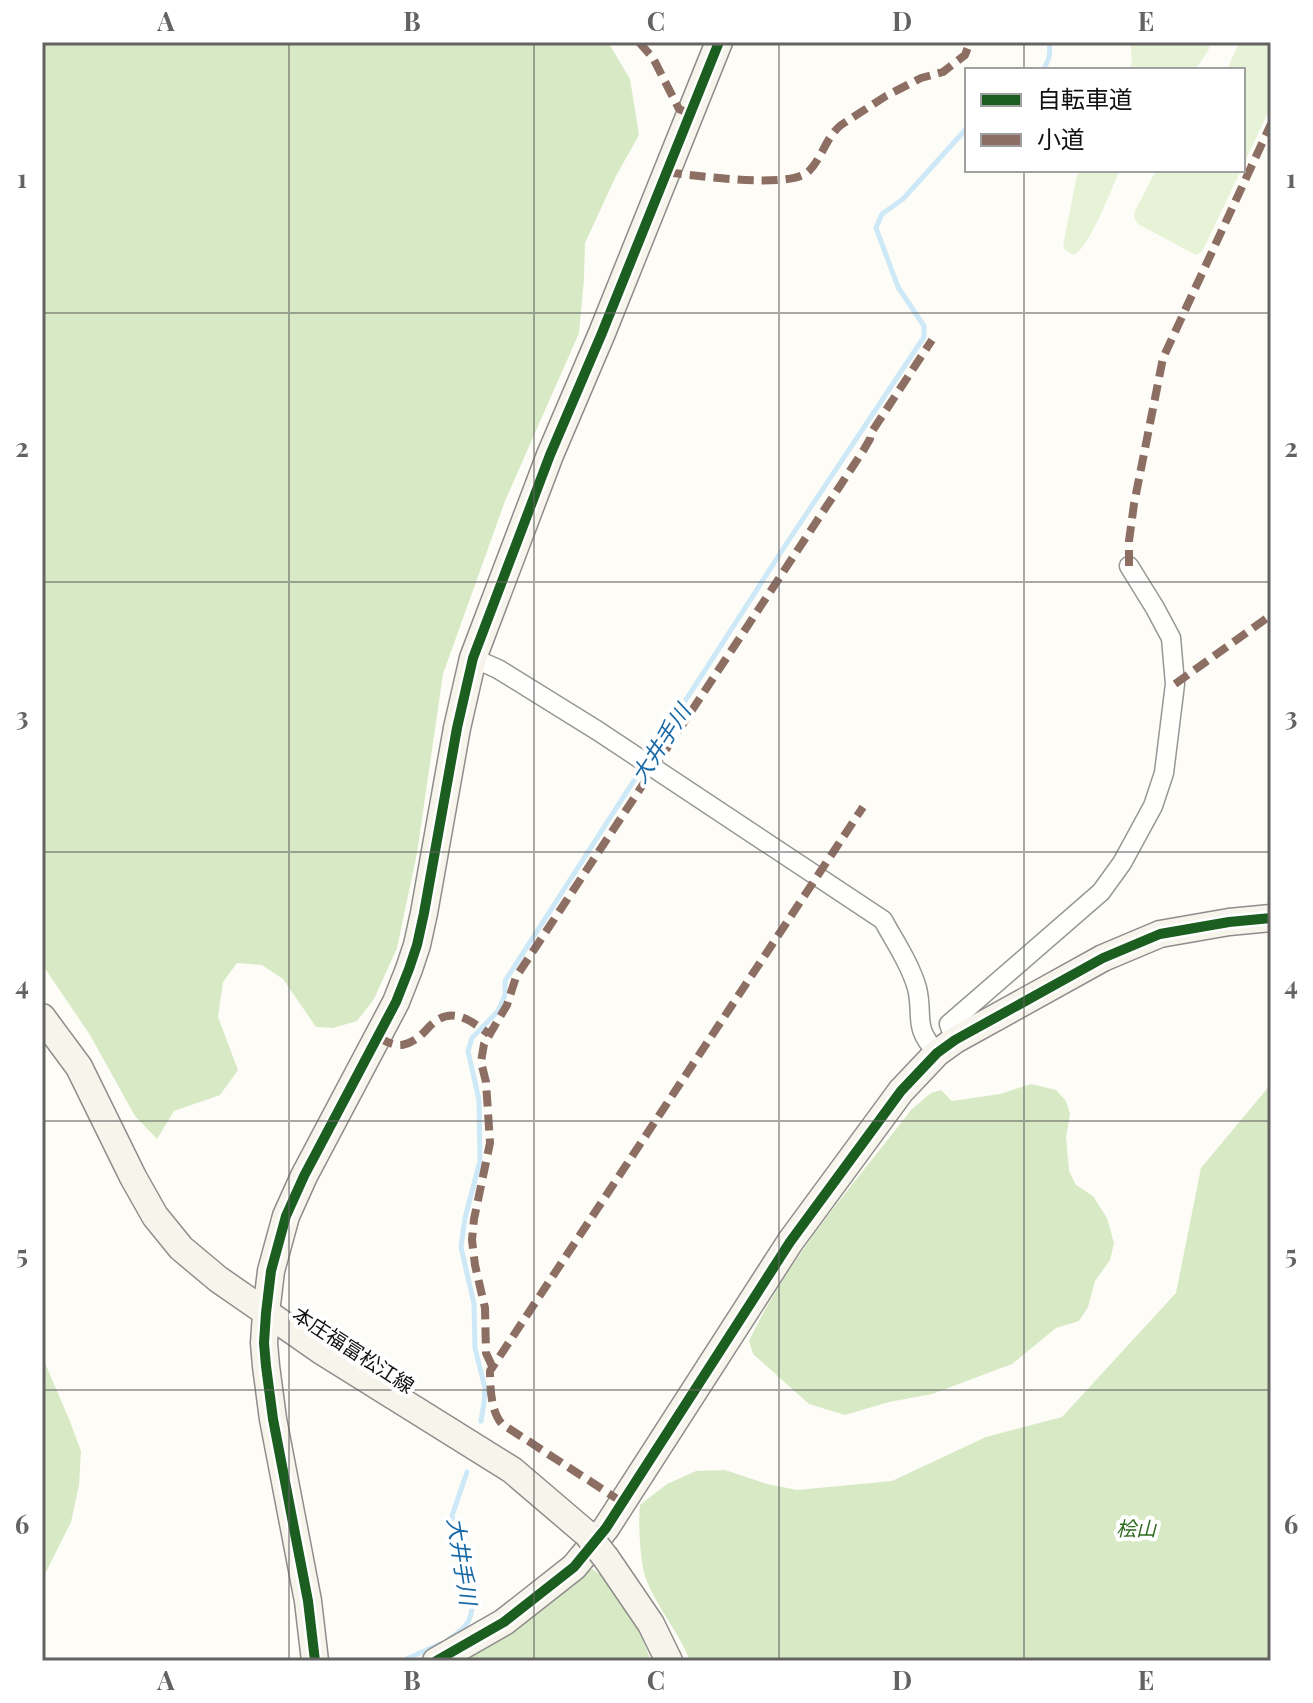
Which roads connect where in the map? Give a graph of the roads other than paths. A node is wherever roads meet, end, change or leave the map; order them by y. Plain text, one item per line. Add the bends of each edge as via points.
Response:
1 (719, 42) edge
2 (1129, 566) dead end
3 (473, 658) junction
4 (1271, 918) edge
5 (42, 1017) edge
6 (946, 1046) junction
7 (266, 1313) junction
8 (315, 1661) edge
9 (436, 1661) edge
10 (669, 1661) edge

1 - 3 street
2 - 6 street via 1171,638 1175,684 1164,773 1153,806 1101,892 949,1024
3 - 6 street via 598,731 883,920 917,990 926,1041
3 - 7 street via 417,945 396,1002 286,1216
4 - 6 street via 1160,934 1103,958
5 - 7 street, 本庄福富松江線 via 79,1067 155,1216 181,1248
6 - 9 street via 901,1091 790,1242 606,1528 574,1567 504,1622
7 - 8 street via 267,1379
7 - 10 street, 本庄福富松江線, bridge via 512,1470 587,1534 651,1624

